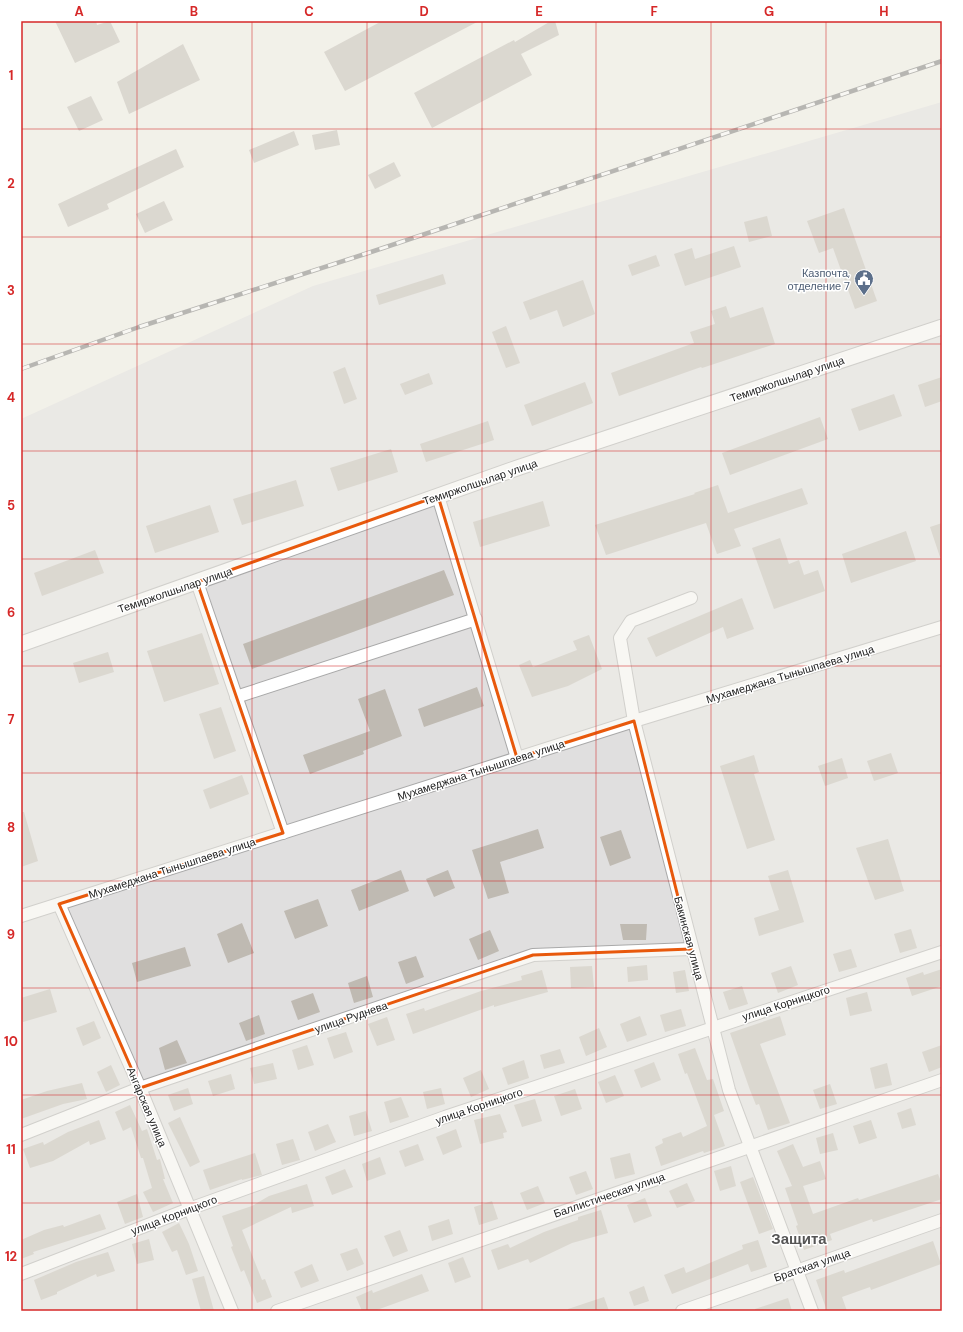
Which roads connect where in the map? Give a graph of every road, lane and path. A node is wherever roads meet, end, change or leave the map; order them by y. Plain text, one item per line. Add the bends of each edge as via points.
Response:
1 (942, 327) edge
2 (438, 496) junction
3 (197, 582) junction
4 (691, 598) dead end
5 (476, 619) junction
6 (942, 627) edge
7 (21, 644) edge
8 (236, 697) junction
9 (634, 721) junction
10 (517, 758) junction
11 (283, 833) junction
12 (59, 904) junction
13 (21, 916) edge
14 (691, 949) junction
15 (942, 952) edge
16 (714, 1027) junction
17 (942, 1080) edge
18 (140, 1088) junction
19 (21, 1135) edge
20 (751, 1147) junction
21 (189, 1209) junction
22 (942, 1220) edge
23 (797, 1270) junction
24 (21, 1274) edge
25 (232, 1311) edge
26 (277, 1311) edge
27 (682, 1311) edge
28 (812, 1311) edge

1 - 2 street, Темиржолшылар улица
2 - 3 street, Темиржолшылар улица
2 - 5 street
3 - 7 street, Темиржолшылар улица
3 - 8 street
4 - 9 street, Бакинская улица via 631,621 620,638
5 - 8 street
5 - 10 street
6 - 9 street, Мухамеджана Тынышпаева улица
8 - 11 street
9 - 10 street, Мухамеджана Тынышпаева улица
9 - 14 street, Бакинская улица
10 - 11 street, Мухамеджана Тынышпаева улица
11 - 12 street, Мухамеджана Тынышпаева улица
12 - 13 street, Мухамеджана Тынышпаева улица
12 - 18 street, Ангарская улица
14 - 16 street, Бакинская улица
14 - 18 street, улица Руднева via 533,955
15 - 16 street, улица Корницкого
16 - 20 street, Бакинская улица via 729,1090
16 - 21 street, улица Корницкого via 444,1117
17 - 20 street, Баллистическая улица
18 - 19 street, улица Руднева
18 - 21 street, Ангарская улица
20 - 23 street, Бакинская улица
20 - 26 street, Баллистическая улица
21 - 24 street, улица Корницкого
21 - 25 street, Ангарская улица
22 - 23 street, Братская улица
23 - 27 street, Братская улица
23 - 28 street, Бакинская улица

